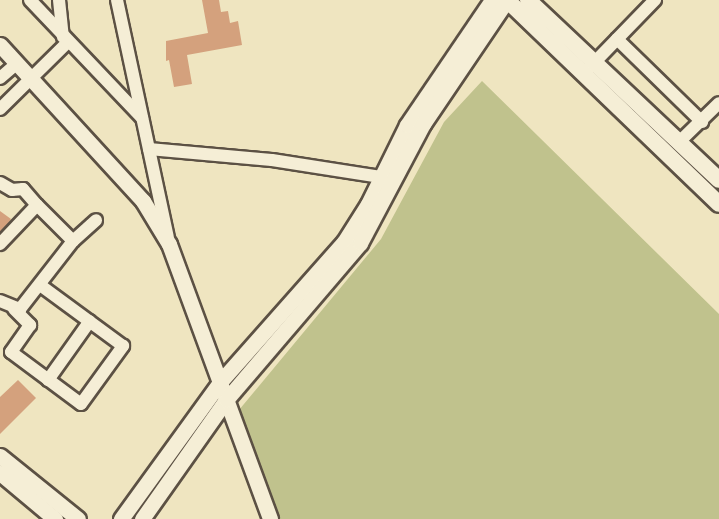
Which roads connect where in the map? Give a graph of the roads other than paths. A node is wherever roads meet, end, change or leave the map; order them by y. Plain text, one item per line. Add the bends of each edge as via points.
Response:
1 (30, 0) edge
2 (59, 0) edge
3 (117, 0) edge
4 (492, 0) edge
5 (507, 0) edge
6 (528, 0) edge
7 (655, 0) edge
8 (617, 39) junction
9 (66, 40) junction
10 (0, 45) edge
11 (17, 63) junction
12 (589, 68) junction
13 (0, 78) edge
14 (31, 79) junction
15 (719, 103) edge
16 (0, 109) edge
17 (142, 119) junction
18 (702, 122) junction
19 (678, 143) junction
20 (149, 149) junction
21 (381, 177) junction
22 (719, 180) edge
23 (0, 183) edge
24 (719, 204) edge
25 (37, 205) junction
26 (96, 220) dead end
27 (73, 241) junction
28 (0, 244) edge
29 (169, 244) junction
30 (40, 285) junction
31 (0, 301) edge
32 (14, 309) junction
33 (90, 321) junction
34 (48, 380) junction
35 (220, 382) junction
36 (226, 400) junction
37 (0, 456) edge
38 (0, 473) edge
39 (56, 519) edge
40 (78, 519) edge
41 (121, 519) edge
42 (142, 519) edge
43 (270, 519) edge

1 - 9 street
2 - 9 street
3 - 17 street
4 - 21 street via 407,125
5 - 12 main road
5 - 36 street via 423,124 360,243
6 - 12 main road
7 - 8 street
8 - 12 street
8 - 18 street
9 - 14 street
9 - 17 street
10 - 11 street
11 - 13 street
11 - 14 street
12 - 19 main road
12 - 24 main road
14 - 16 street
14 - 29 street via 143,201
15 - 18 street
17 - 20 street
18 - 19 street
19 - 22 main road
20 - 21 street via 272,160
20 - 29 street
21 - 35 street via 344,242
23 - 25 street via 12,190 23,189
25 - 27 street
25 - 28 street
26 - 27 street
27 - 30 street
29 - 35 street
30 - 32 street via 20,309
30 - 33 street
31 - 32 street
32 - 34 street via 30,324 11,352
33 - 34 street
33 - 34 street via 123,346 81,404
35 - 36 street
35 - 41 street
36 - 42 street
36 - 43 street
37 - 40 street
38 - 39 street

